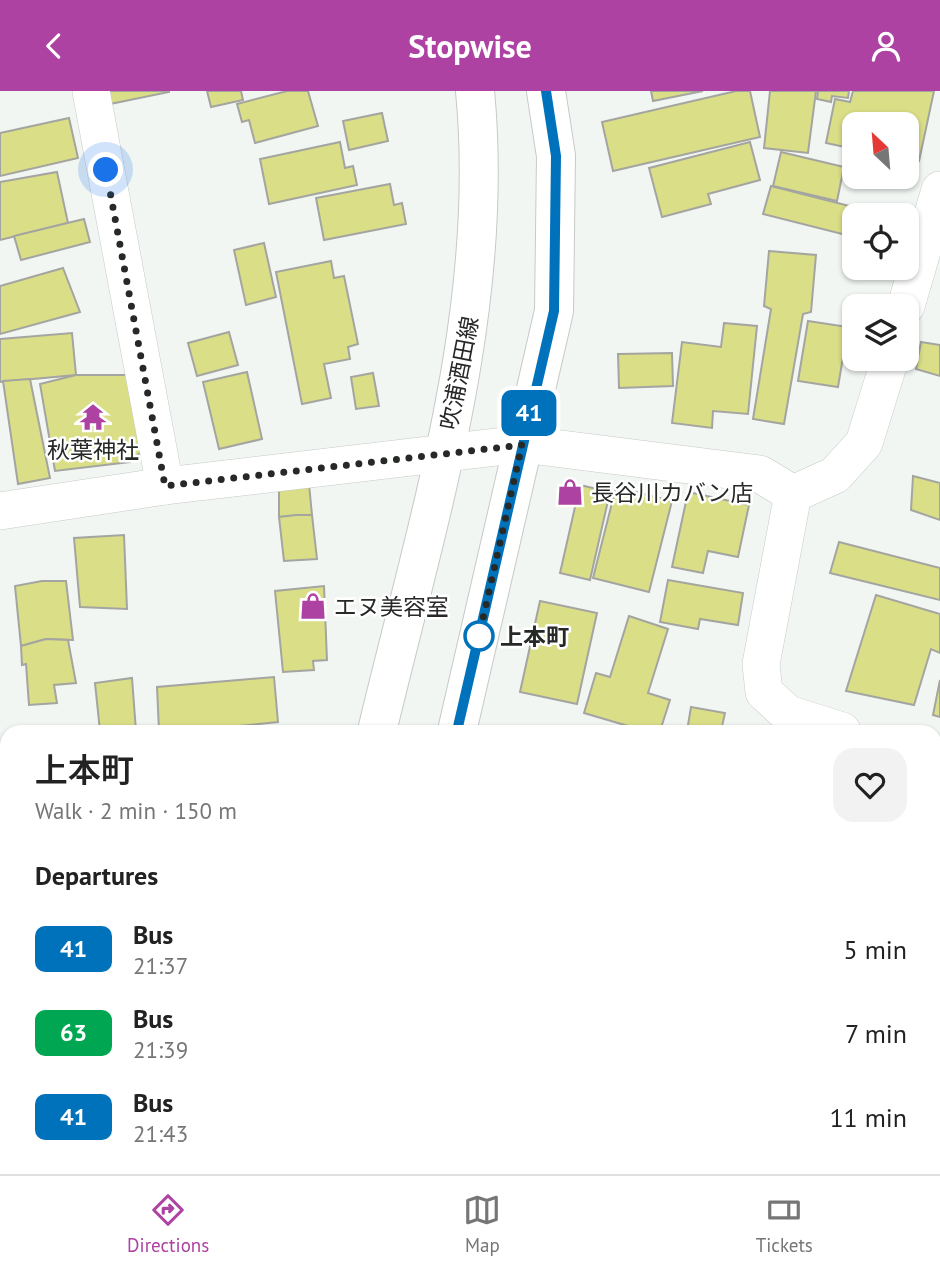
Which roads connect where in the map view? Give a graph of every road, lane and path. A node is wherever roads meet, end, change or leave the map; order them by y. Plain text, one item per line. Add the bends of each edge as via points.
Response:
1 (91, 91) edge
2 (475, 91) edge
3 (546, 91) edge
4 (940, 190) edge
5 (910, 294) edge
6 (886, 371) edge
7 (522, 445) junction
8 (443, 454) junction
9 (165, 486) junction
10 (793, 494) junction
11 (0, 511) edge
12 (378, 725) edge
13 (458, 725) edge
14 (823, 725) edge

1 - 9 street
2 - 8 main road, 吹浦酒田線 via 478,169 469,334
3 - 7 main road via 556,156 554,311
4 - 5 street
6 - 10 street via 864,443 835,475
7 - 8 street
7 - 10 street via 760,474
7 - 13 main road
8 - 9 street
8 - 12 main road, 吹浦酒田線
9 - 11 street
10 - 14 street via 761,664 764,692 788,714

